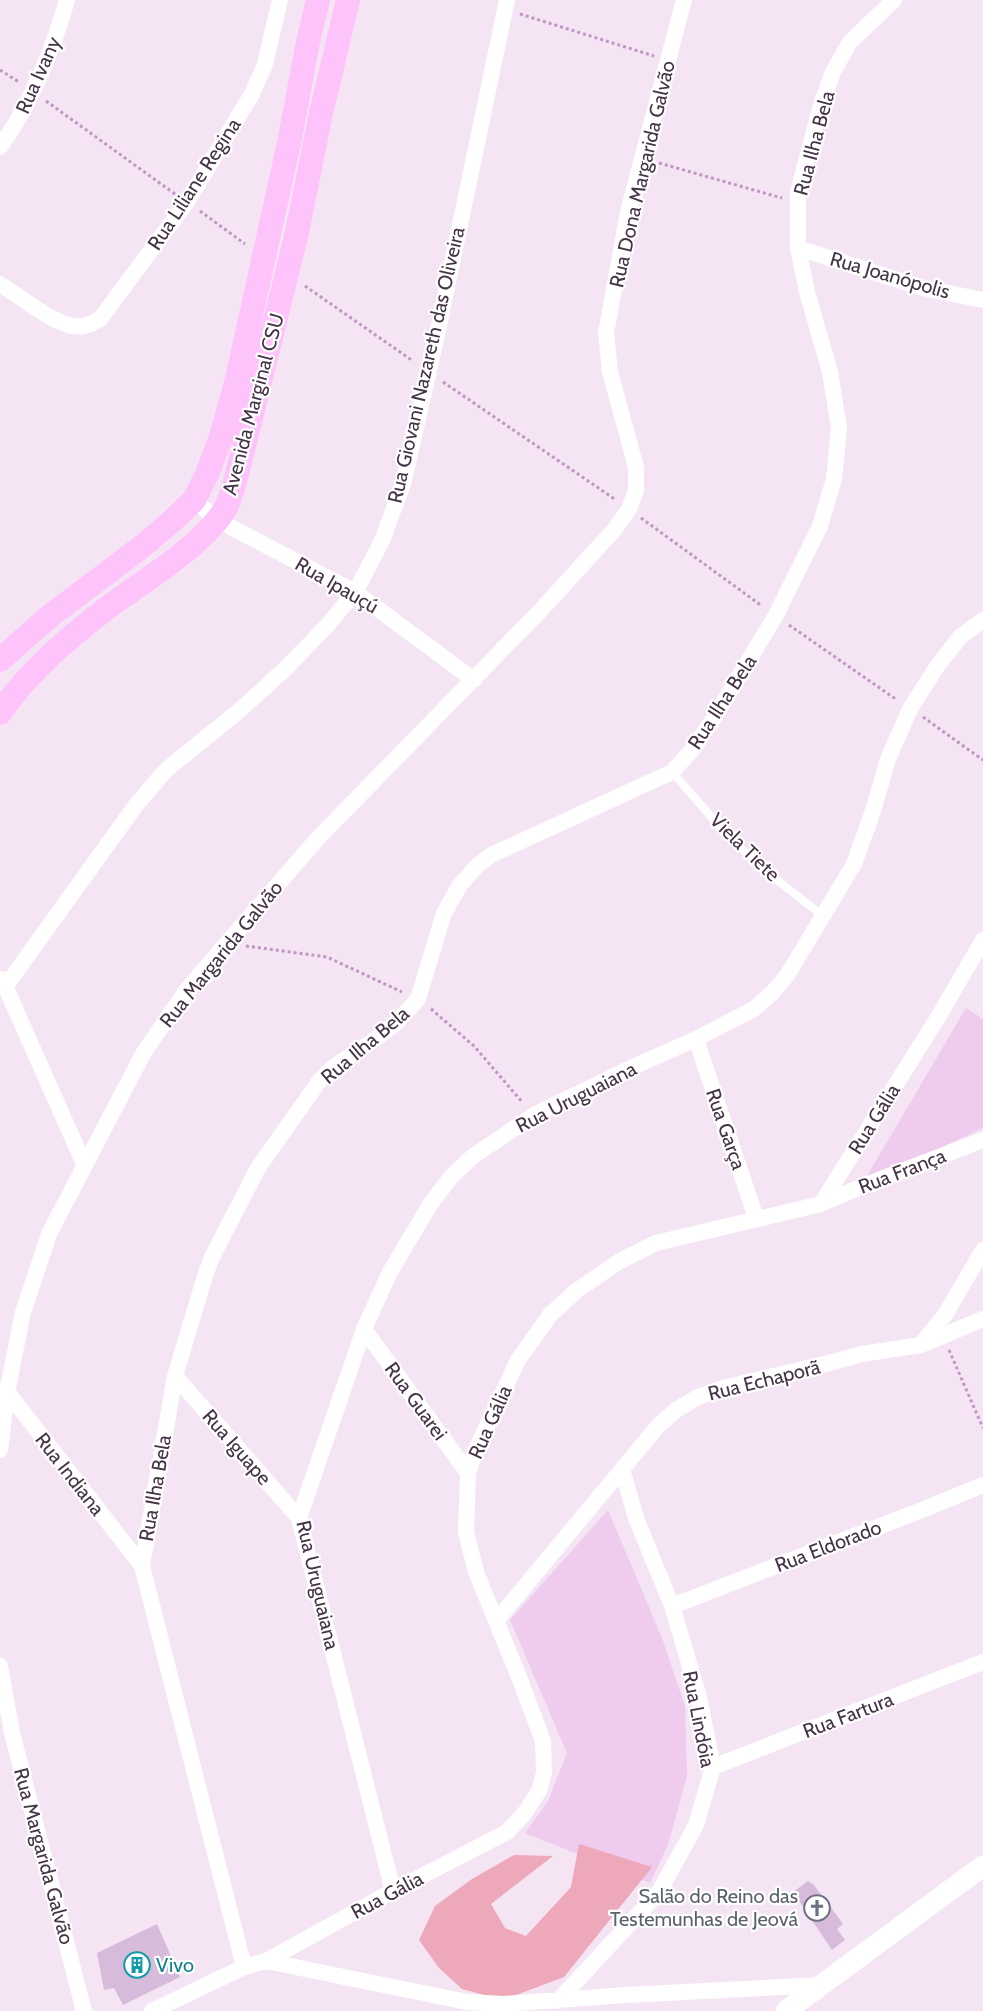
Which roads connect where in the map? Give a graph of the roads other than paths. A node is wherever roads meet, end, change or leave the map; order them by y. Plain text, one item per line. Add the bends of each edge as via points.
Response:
1 (67, 0) edge
2 (280, 0) edge
3 (318, 0) edge
4 (348, 0) edge
5 (684, 0) edge
6 (894, 0) edge
7 (505, 4) edge
8 (0, 147) edge
9 (798, 248) junction
10 (0, 284) edge
11 (983, 300) edge
12 (194, 500) junction
13 (217, 520) junction
14 (355, 592) junction
15 (983, 620) edge
16 (499, 654) joint
17 (0, 660) edge
18 (474, 680) junction
19 (0, 713) edge
20 (672, 772) junction
21 (824, 916) junction
22 (983, 940) edge
23 (3, 981) edge
24 (696, 1039) junction
25 (983, 1140) edge
26 (84, 1164) junction
27 (821, 1204) junction
28 (756, 1218) junction
29 (983, 1250) edge
30 (983, 1319) edge
31 (364, 1329) junction
32 (921, 1345) junction
33 (175, 1376) junction
34 (4, 1387) edge
35 (0, 1450) edge
36 (622, 1469) junction
37 (468, 1473) junction
38 (983, 1485) edge
39 (299, 1518) junction
40 (142, 1566) junction
41 (672, 1606) junction
42 (496, 1621) junction
43 (983, 1662) edge
44 (0, 1666) edge
45 (0, 1719) edge
46 (12, 1733) junction
47 (713, 1767) junction
48 (983, 1866) edge
49 (393, 1891) junction
50 (266, 1960) junction
51 (244, 1967) junction
52 (822, 1985) junction
53 (558, 2001) junction
54 (84, 2011) edge
55 (152, 2011) edge
56 (786, 2011) edge

1 - 8 street, Rua Ivany via 54,45 33,92
2 - 10 street, Rua Liliane Regina via 265,64 252,94 187,202 100,319 81,326 62,324
3 - 12 main road, Avenida Marginal CSU via 237,379 207,474
4 - 13 main road, Avenida Marginal CSU via 296,237 237,474
5 - 16 street, Rua Dona Margarida Galvão via 628,212 606,333 610,372 636,467 636,491 615,529
6 - 9 street, Rua Ilha Bela via 850,42 833,72 798,192
7 - 14 street, Rua Giovani Nazareth das Oliveira via 404,484 381,543
9 - 11 street, Rua Joanópolis via 923,288
9 - 20 street, Rua Ilha Bela via 830,372 839,428 834,479 820,526 776,615 714,718
12 - 13 street, Rua Ipauçú
12 - 17 main road, Avenida Marginal CSU
13 - 14 street, Rua Ipauçú
13 - 19 main road, Avenida Marginal CSU via 177,557 63,644 25,681
14 - 18 street, Rua Ipauçú
14 - 23 street, Rua Giovani Nazareth das Oliveira via 284,670 166,770
15 - 21 street, Rua Uruguaiana via 961,636 910,709 888,759 854,864
16 - 18 street, Rua Margarida Galvão
18 - 26 street, Rua Margarida Galvão via 318,838 189,987 144,1052
20 - 21 lane, Viela Tiete via 730,838
20 - 33 street, Rua Ilha Bela via 491,855 460,885 444,914 418,999 396,1023 321,1080 258,1168 208,1267
21 - 24 street, Rua Uruguaiana via 773,992 754,1009
22 - 27 street, Rua Gália
23 - 26 street
24 - 28 street, Rua Garça
24 - 31 street, Rua Uruguaiana via 534,1115 472,1157 431,1203 390,1272
25 - 27 street, Rua França
26 - 34 street, Rua Margarida Galvão via 50,1234
27 - 28 street, Rua Gália
28 - 37 street, Rua Gália via 656,1244 620,1261 576,1291 550,1315 518,1360
29 - 32 street via 945,1315
30 - 32 street, Rua Echaporã
31 - 37 street, Rua Guarei
31 - 39 street, Rua Uruguaiana
32 - 36 street, Rua Echaporã via 862,1354 698,1397 658,1426
33 - 39 street, Rua Iguape
33 - 40 street, Rua Ilha Bela
34 - 35 street, Rua Margarida Galvão
34 - 40 street, Rua Indiana
36 - 41 street, Rua Lindóia via 636,1518
36 - 42 street, Rua Echaporã
37 - 42 street, Rua Gália via 466,1532 476,1572
38 - 41 street, Rua Eldorado
39 - 49 street, Rua Uruguaiana
40 - 51 street, Rua Ilha Bela
41 - 47 street, Rua Lindóia via 699,1697
42 - 49 street, Rua Gália via 543,1741 544,1773 538,1791 507,1832
43 - 47 street, Rua Fartura
44 - 46 street, Rua Margarida Galvão
45 - 46 street
46 - 54 street, Rua Margarida Galvão
47 - 53 street, Rua Lindóia via 696,1825 659,1892
48 - 52 street
49 - 50 street, Rua Gália
50 - 51 street, Rua Gália
50 - 53 street via 467,2002
51 - 55 street, Rua Gália
52 - 53 street
52 - 56 street

